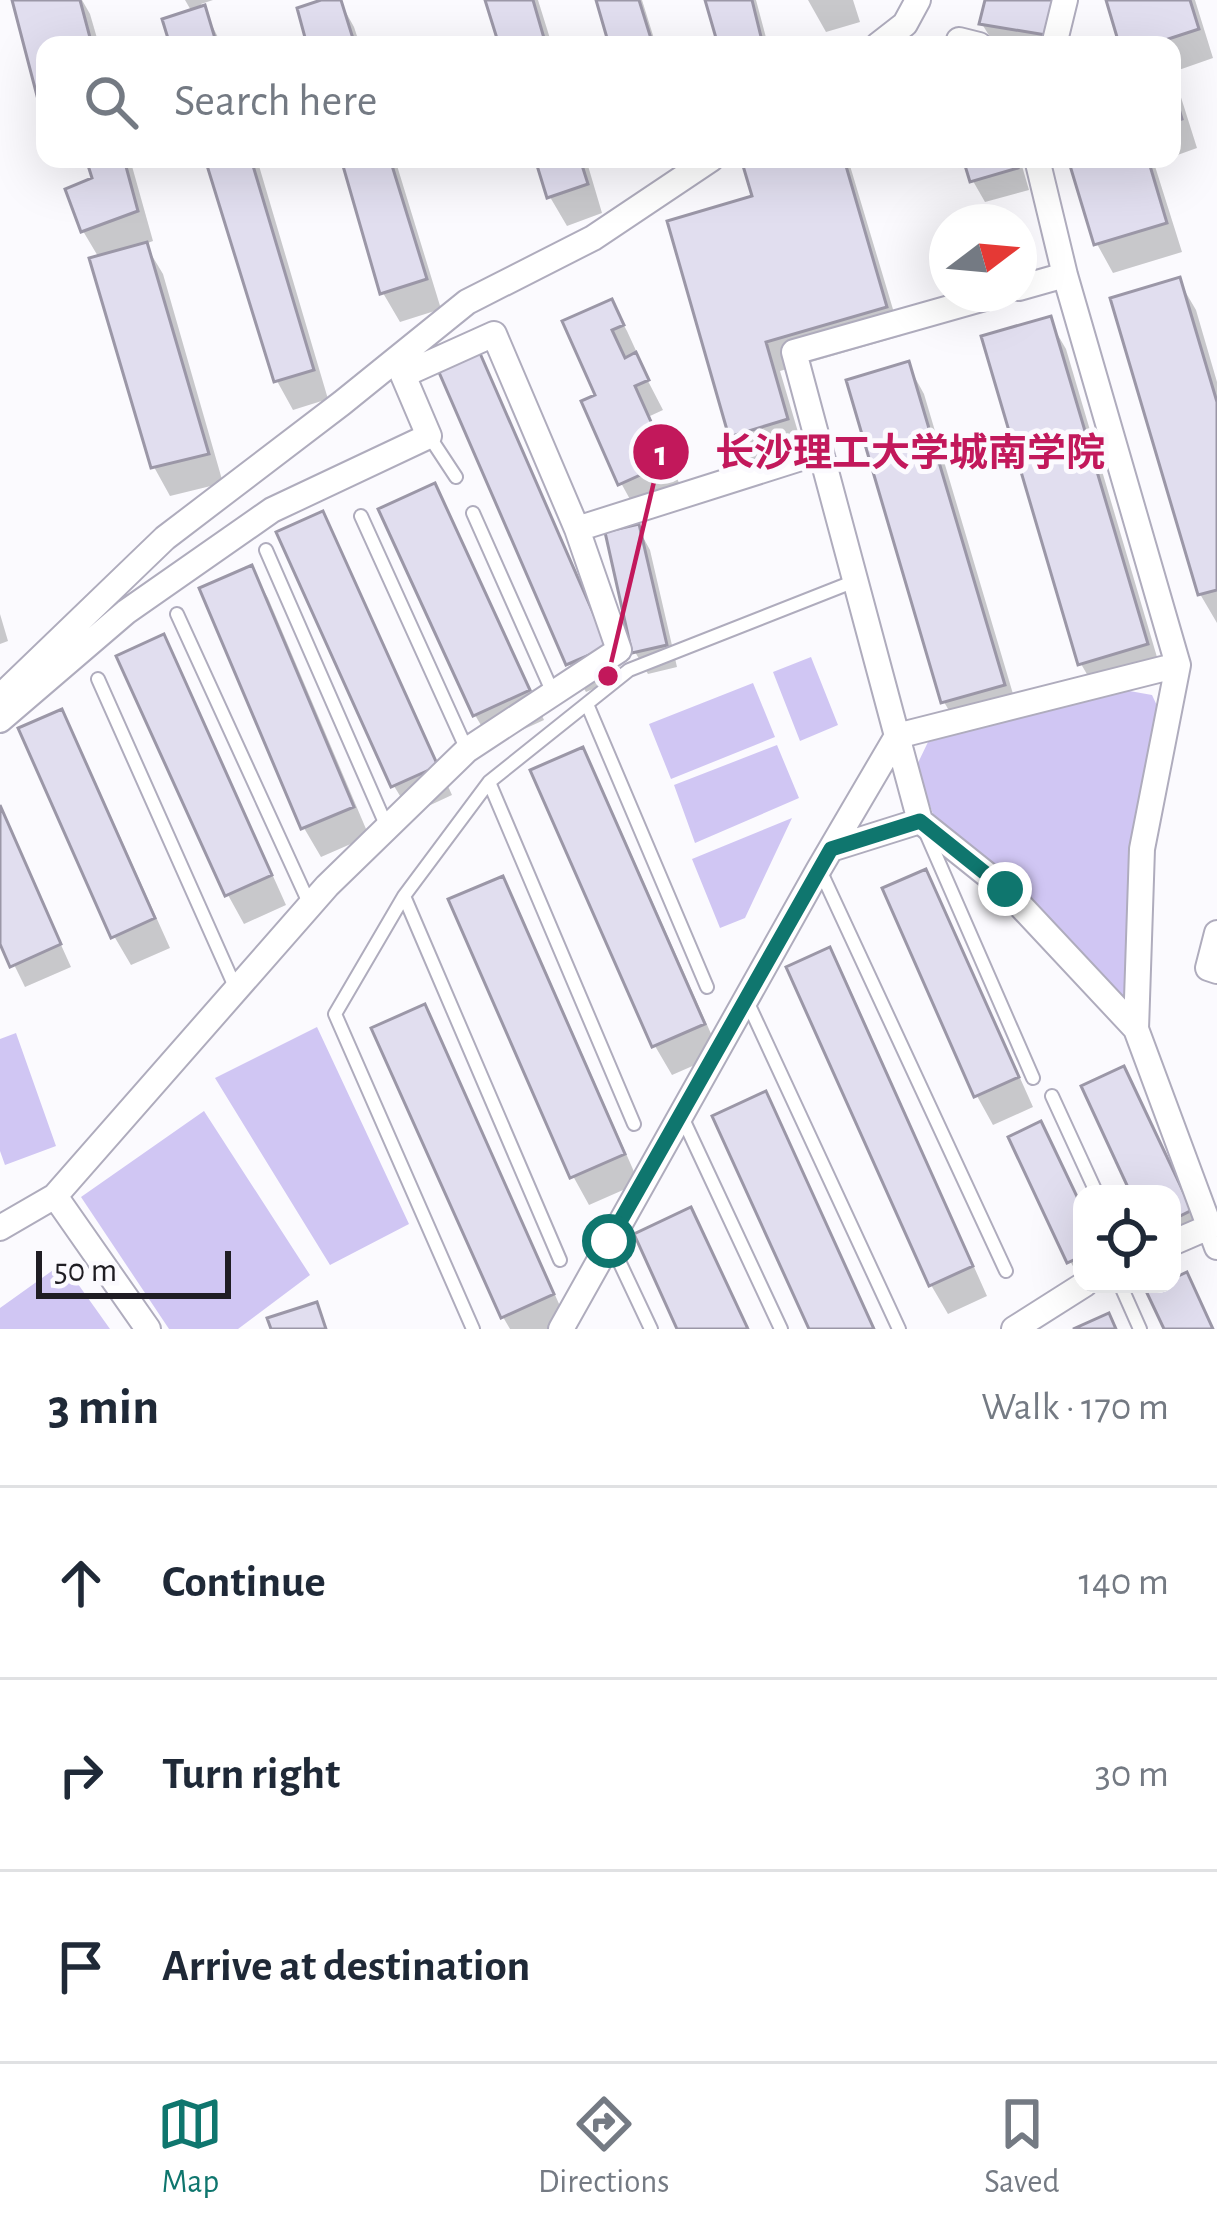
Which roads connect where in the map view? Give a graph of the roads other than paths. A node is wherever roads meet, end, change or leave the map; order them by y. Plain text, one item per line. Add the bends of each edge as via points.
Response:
1 (918, 0) edge
2 (1065, 0) edge
3 (890, 36) edge
4 (1056, 36) edge
5 (698, 168) edge
6 (1039, 168) edge
7 (1065, 275) junction
8 (1037, 283) edge
9 (935, 312) edge
10 (429, 436) junction
11 (820, 452) junction
12 (456, 477) dead end
13 (472, 513) dead end
14 (361, 516) dead end
15 (577, 529) junction
16 (266, 550) dead end
17 (855, 581) junction
18 (177, 614) dead end
19 (1178, 665) junction
20 (98, 679) dead end
21 (553, 693) junction
22 (0, 697) edge
23 (586, 704) junction
24 (0, 720) edge
25 (897, 736) junction
26 (467, 750) junction
27 (489, 782) junction
28 (920, 821) junction
29 (387, 827) junction
30 (825, 859) junction
31 (404, 896) junction
32 (310, 905) junction
33 (1217, 933) edge
34 (1217, 970) edge
35 (707, 987) dead end
36 (236, 989) junction
37 (746, 1000) junction
38 (1136, 1029) junction
39 (1034, 1078) dead end
40 (1052, 1096) dead end
41 (682, 1116) junction
42 (634, 1124) dead end
43 (1093, 1185) edge
44 (55, 1196) junction
45 (0, 1228) edge
46 (1213, 1237) edge
47 (609, 1241) junction
48 (1181, 1242) edge
49 (560, 1260) dead end
50 (1006, 1271) dead end
51 (1073, 1292) edge
52 (1124, 1293) edge
53 (148, 1329) edge
54 (473, 1329) edge
55 (562, 1329) edge
56 (651, 1329) edge
57 (781, 1329) edge
58 (899, 1329) edge
59 (1014, 1329) edge
60 (1140, 1329) edge

1 - 3 street
2 - 4 street
5 - 22 street via 593,238 467,302 165,538
6 - 7 street
7 - 8 street
7 - 19 street
9 - 11 street via 794,352
10 - 12 lane
10 - 15 street via 403,375 494,334
10 - 24 street via 272,511 126,612
11 - 15 street
11 - 17 street
13 - 21 lane
14 - 26 lane
15 - 21 street via 619,650
16 - 29 lane
17 - 23 lane via 629,670
17 - 25 street
18 - 32 lane
19 - 25 street
19 - 38 street via 1142,849
20 - 36 lane
21 - 26 street
23 - 27 lane
23 - 35 lane
25 - 28 street
25 - 30 street
26 - 29 street
27 - 31 lane
27 - 42 lane
28 - 30 street
28 - 38 street via 1005,889
28 - 39 lane
29 - 32 street
30 - 37 street
30 - 50 lane
31 - 49 lane
31 - 54 lane via 335,1014
32 - 36 street
33 - 34 street via 1208,968
36 - 44 street
37 - 41 street
37 - 58 lane
38 - 46 street
40 - 43 lane
41 - 47 street
41 - 57 lane
44 - 45 street
44 - 53 street
46 - 48 street
47 - 55 street
47 - 56 lane
51 - 59 street
52 - 60 lane

